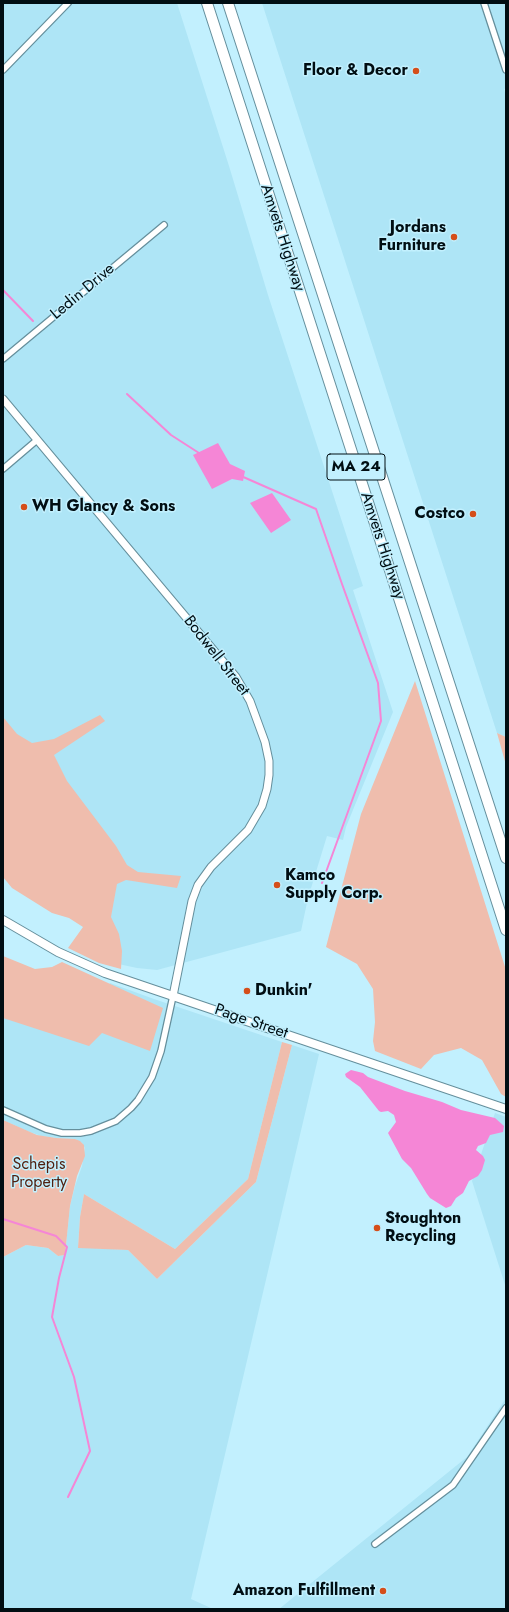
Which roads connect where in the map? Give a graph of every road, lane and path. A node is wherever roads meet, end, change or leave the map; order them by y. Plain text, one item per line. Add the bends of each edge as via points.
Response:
1 (68, 3) edge
2 (207, 3) edge
3 (228, 3) edge
4 (484, 3) edge
5 (3, 70) edge
6 (506, 70) edge
7 (164, 225) dead end
8 (3, 359) edge
9 (3, 399) edge
10 (37, 440) junction
11 (3, 469) edge
12 (506, 858) edge
13 (3, 920) edge
14 (506, 930) edge
15 (173, 996) junction
16 (506, 1109) edge
17 (3, 1110) edge
18 (506, 1408) edge
19 (375, 1544) dead end

1 - 5 street
2 - 14 highway, Amvets Highway / MA 24
3 - 12 highway, Amvets Highway / MA 24
4 - 6 street
7 - 8 street, Ledin Drive
9 - 10 street, Bodwell Street
10 - 11 street
10 - 15 street, Bodwell Street via 236,677 250,701 266,748 269,775 262,806 248,830 211,867 198,885 192,901
13 - 15 main road, Page Street via 44,945 81,963
15 - 16 main road, Page Street
15 - 17 street via 152,1078 138,1100 116,1120 91,1131 62,1133 41,1127
18 - 19 street via 458,1480

